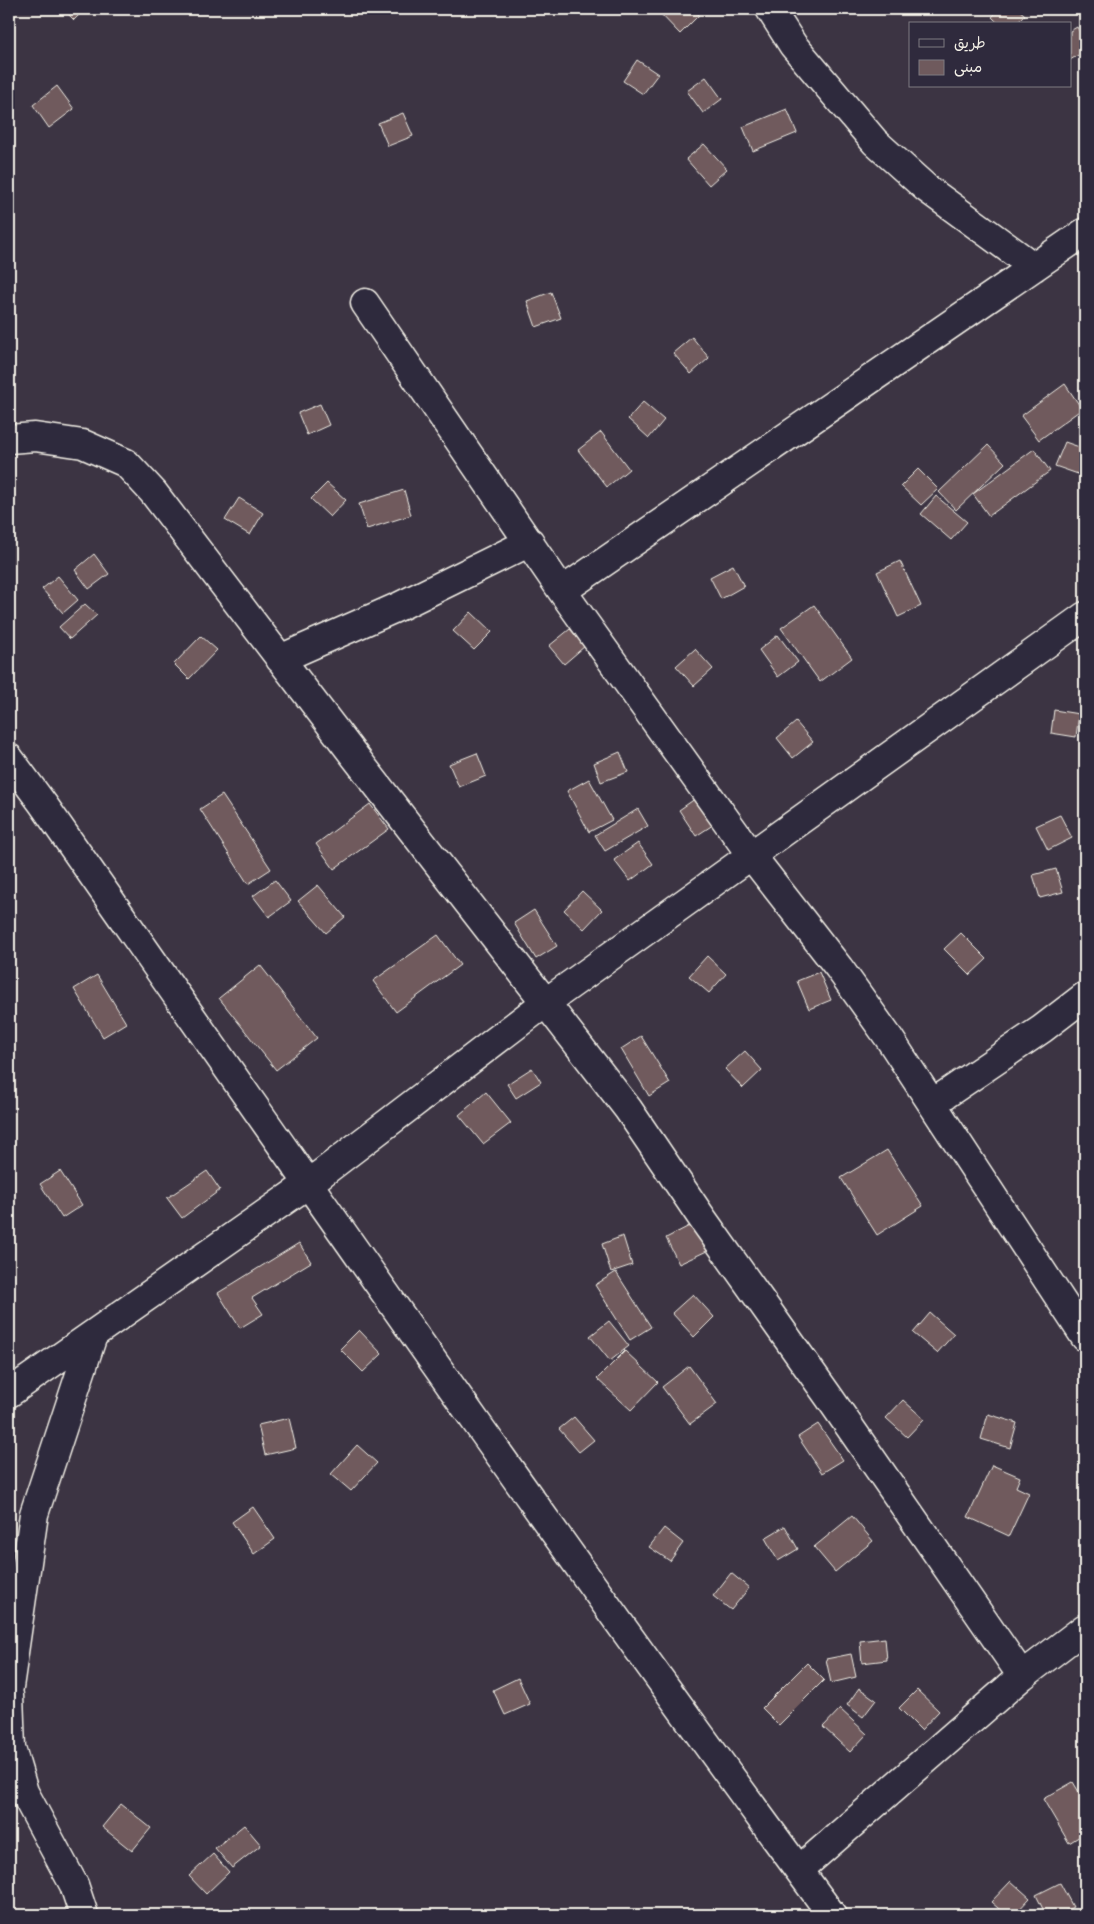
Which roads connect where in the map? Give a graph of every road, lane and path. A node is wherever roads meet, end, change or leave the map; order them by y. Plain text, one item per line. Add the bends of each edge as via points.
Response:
1 (770, 9) edge
2 (1085, 232) edge
3 (1034, 267) junction
4 (365, 303) dead end
5 (9, 439) edge
6 (530, 542) junction
7 (562, 590) junction
8 (1085, 616) edge
9 (280, 659) junction
10 (9, 758) edge
11 (751, 855) junction
12 (1085, 996) edge
13 (545, 1003) junction
14 (933, 1103) junction
15 (308, 1184) junction
16 (92, 1335) junction
17 (1085, 1337) edge
18 (9, 1393) edge
19 (1085, 1628) edge
20 (1022, 1676) junction
21 (9, 1687) edge
22 (9, 1695) edge
23 (799, 1870) junction
24 (84, 1915) edge
25 (832, 1915) edge

1 - 3 street via 793,45 875,142 926,188
2 - 3 street
3 - 7 street
4 - 6 street
5 - 9 street via 35,437 83,444 126,463 153,492
6 - 7 street
6 - 9 street via 400,606
7 - 11 street
8 - 11 street
9 - 13 street
10 - 15 street
11 - 13 street
11 - 14 street via 839,968
12 - 14 street via 1042,1030
13 - 15 street
13 - 20 street via 628,1108
14 - 17 street
15 - 16 street
15 - 23 street
16 - 18 street
16 - 21 street via 34,1514
19 - 20 street
20 - 23 street
22 - 24 street via 11,1748 24,1792 74,1885
23 - 25 street

